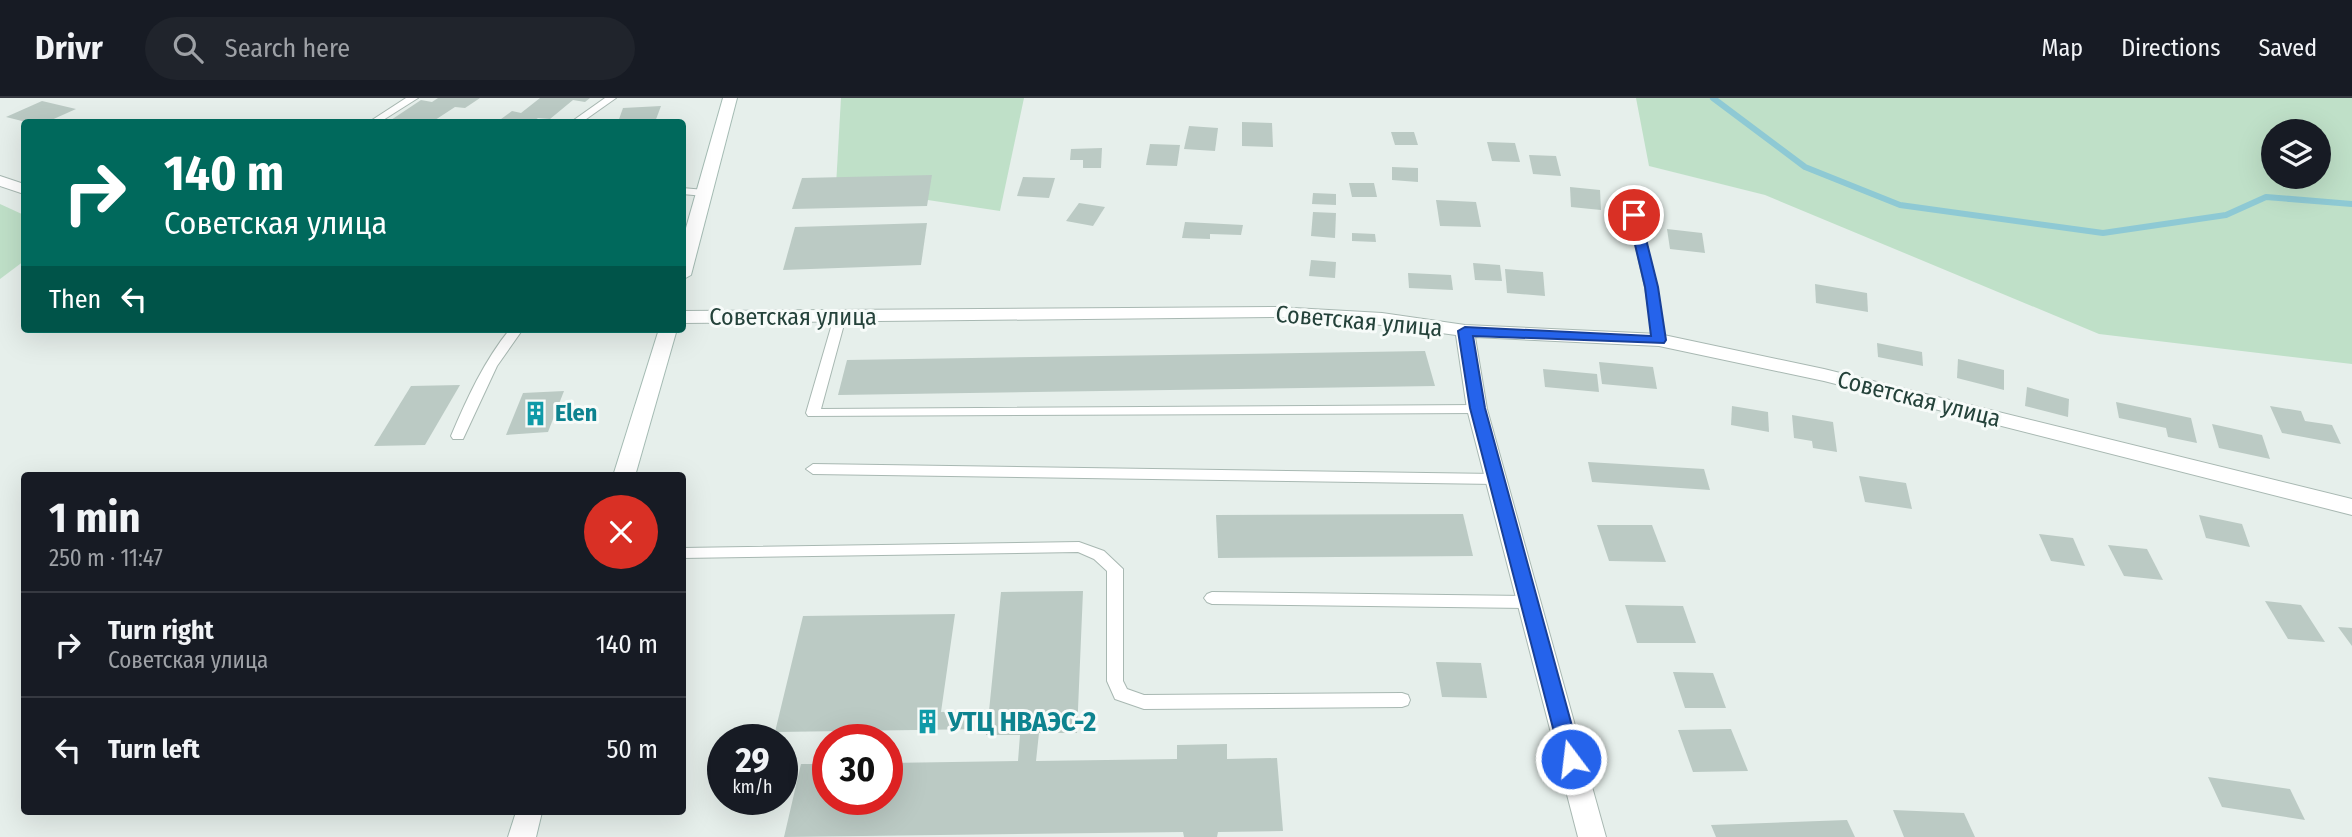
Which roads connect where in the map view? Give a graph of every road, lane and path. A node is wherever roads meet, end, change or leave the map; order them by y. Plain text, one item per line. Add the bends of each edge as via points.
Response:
1 (413, 98) edge
2 (611, 98) edge
3 (730, 98) edge
4 (379, 119) edge
5 (580, 119) edge
6 (0, 181) edge
7 (21, 188) edge
8 (686, 191) edge
9 (1628, 191) dead end
10 (705, 193) junction
11 (686, 261) edge
12 (686, 317) edge
13 (840, 317) junction
14 (1465, 331) junction
15 (513, 333) edge
16 (667, 333) edge
17 (1659, 340) junction
18 (1477, 408) junction
19 (458, 436) dead end
20 (813, 469) dead end
21 (625, 472) edge
22 (1496, 479) junction
23 (2352, 506) edge
24 (686, 553) edge
25 (1212, 598) dead end
26 (1529, 602) junction
27 (1402, 700) dead end
28 (528, 815) edge
29 (522, 837) edge
30 (1592, 837) edge

1 - 4 lane
2 - 5 lane
3 - 10 street
6 - 7 street
8 - 10 lane
9 - 17 lane
10 - 11 street
12 - 13 street, Советская улица
13 - 14 street, Советская улица via 1276,312 1382,319
13 - 18 lane via 813,413
14 - 17 street, Советская улица
14 - 18 street
15 - 19 lane via 477,391
16 - 21 street
17 - 23 street, Советская улица via 1824,375
18 - 22 street
20 - 22 lane
22 - 26 street
24 - 27 lane via 1079,547 1100,555 1115,569 1115,681 1121,694 1144,702
25 - 26 lane
26 - 30 street
28 - 29 street

